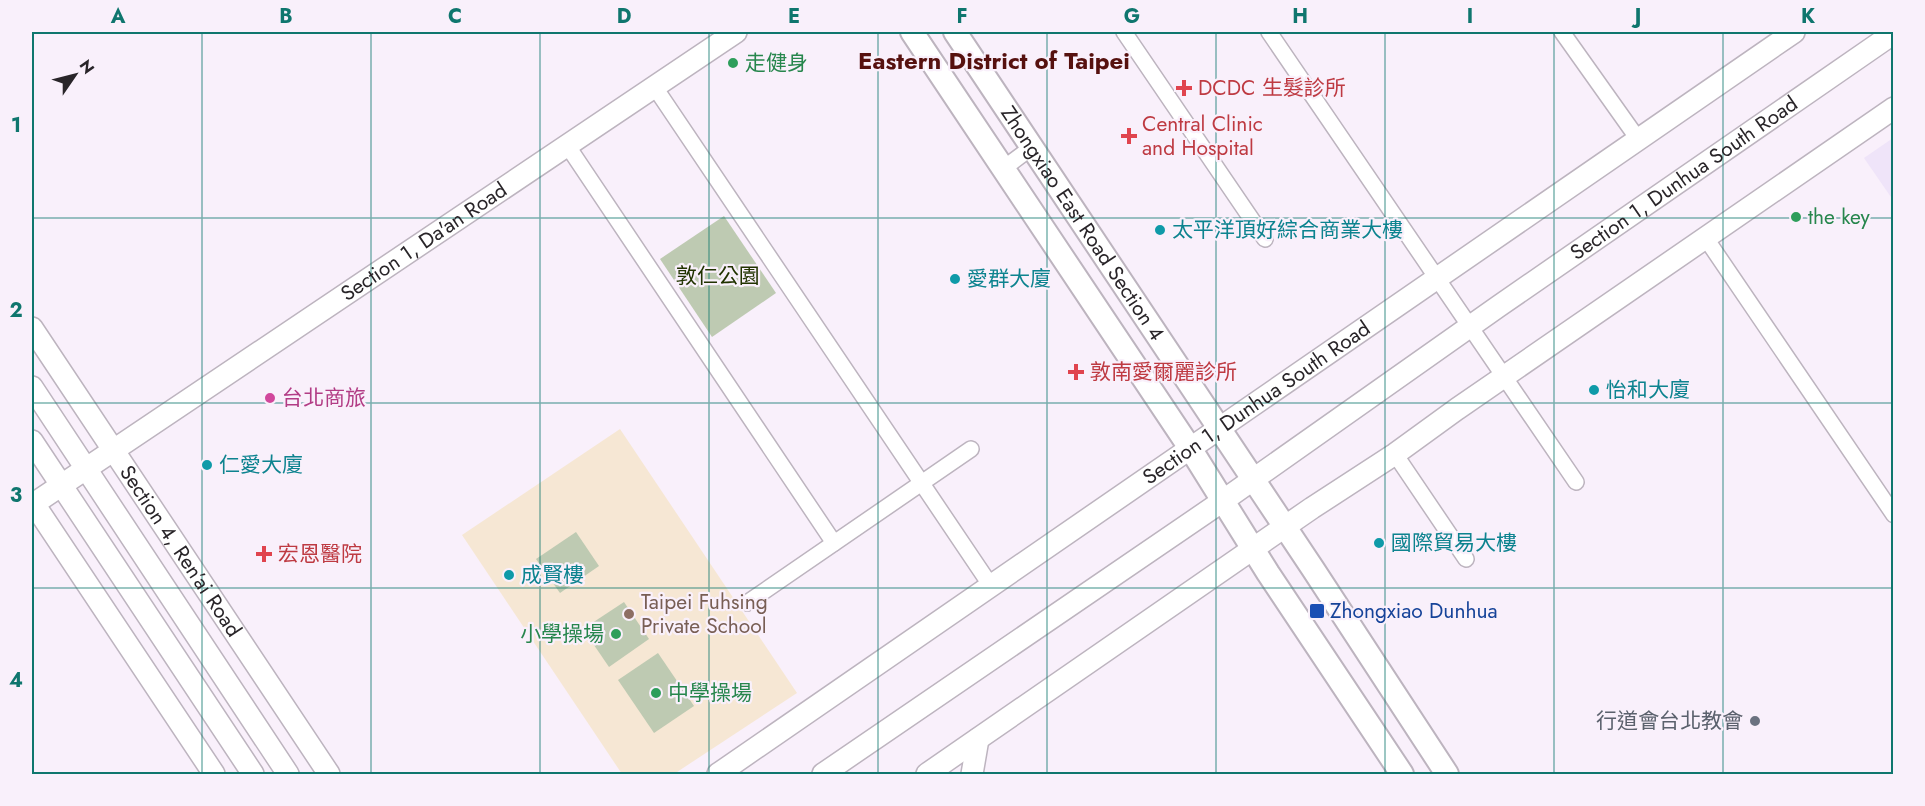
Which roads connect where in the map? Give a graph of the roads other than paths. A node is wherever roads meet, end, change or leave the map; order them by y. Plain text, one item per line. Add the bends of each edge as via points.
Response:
1 (736, 32) edge
2 (912, 32) edge
3 (955, 32) edge
4 (1124, 32) edge
5 (1269, 32) edge
6 (1562, 32) edge
7 (1794, 32) edge
8 (1893, 33) edge
9 (654, 86) junction
10 (1893, 108) edge
11 (1638, 139) junction
12 (567, 145) junction
13 (1032, 147) junction
14 (1004, 168) junction
15 (1705, 237) junction
16 (1265, 239) dead end
17 (1438, 278) junction
18 (1471, 326) junction
19 (32, 328) edge
20 (1505, 377) junction
21 (32, 387) edge
22 (1219, 428) junction
23 (32, 441) edge
24 (1190, 448) junction
25 (971, 449) dead end
26 (112, 450) junction
27 (1395, 454) junction
28 (86, 468) junction
29 (1253, 480) junction
30 (1576, 482) dead end
31 (922, 483) junction
32 (61, 485) junction
33 (1224, 500) junction
34 (32, 504) edge
35 (1893, 515) edge
36 (1284, 527) junction
37 (834, 543) junction
38 (1253, 548) junction
39 (1466, 559) dead end
40 (991, 586) junction
41 (747, 603) dead end
42 (978, 739) junction
43 (950, 766) edge
44 (214, 774) edge
45 (253, 774) edge
46 (288, 774) edge
47 (329, 774) edge
48 (718, 774) edge
49 (823, 774) edge
50 (927, 774) edge
51 (972, 774) edge
52 (1402, 774) edge
53 (1447, 774) edge

1 - 9 main road, Section 1, Da'an Road
2 - 14 main road, Zhongxiao East Road Section 4
3 - 13 main road, Zhongxiao East Road Section 4
4 - 16 street
5 - 17 street
6 - 11 street
7 - 11 main road, Section 1, Dunhua South Road
8 - 18 main road, Section 1, Dunhua South Road
9 - 12 main road, Section 1, Da'an Road
9 - 31 street
10 - 15 main road
11 - 17 main road, Section 1, Dunhua South Road
12 - 26 main road, Section 1, Da'an Road
12 - 37 street
13 - 14 street
13 - 22 main road, Zhongxiao East Road Section 4
14 - 24 main road, Zhongxiao East Road Section 4
15 - 20 main road
15 - 35 street
17 - 18 street
17 - 22 main road, Section 1, Dunhua South Road
18 - 20 street
18 - 29 main road, Section 1, Dunhua South Road
19 - 26 main road, Section 4, Ren’ai Road
20 - 27 main road
20 - 30 street
21 - 28 main road, Section 4, Ren’ai Road
22 - 24 main road, Section 1, Dunhua South Road
22 - 29 main road, Zhongxiao East Road Section 4
23 - 32 main road
24 - 33 main road, Zhongxiao East Road Section 4
24 - 40 main road, Section 1, Dunhua South Road
25 - 31 street
26 - 28 main road, Section 1, Da'an Road
26 - 47 main road, Section 4, Ren’ai Road
27 - 36 main road
27 - 39 street
28 - 32 main road, Section 1, Da'an Road
28 - 46 main road, Section 4, Ren’ai Road
29 - 33 main road, Section 1, Dunhua South Road
29 - 36 main road, Zhongxiao East Road Section 4
31 - 37 street
31 - 40 street
32 - 34 main road, Section 1, Da'an Road
32 - 45 main road
33 - 38 main road, Zhongxiao East Road Section 4
33 - 49 main road, Section 1, Dunhua South Road
34 - 44 main road
36 - 38 main road
36 - 53 main road, Zhongxiao East Road Section 4
37 - 41 street
38 - 42 main road
38 - 52 main road, Zhongxiao East Road Section 4
40 - 48 main road, Section 1, Dunhua South Road
42 - 43 main road
42 - 51 main road
43 - 50 main road

